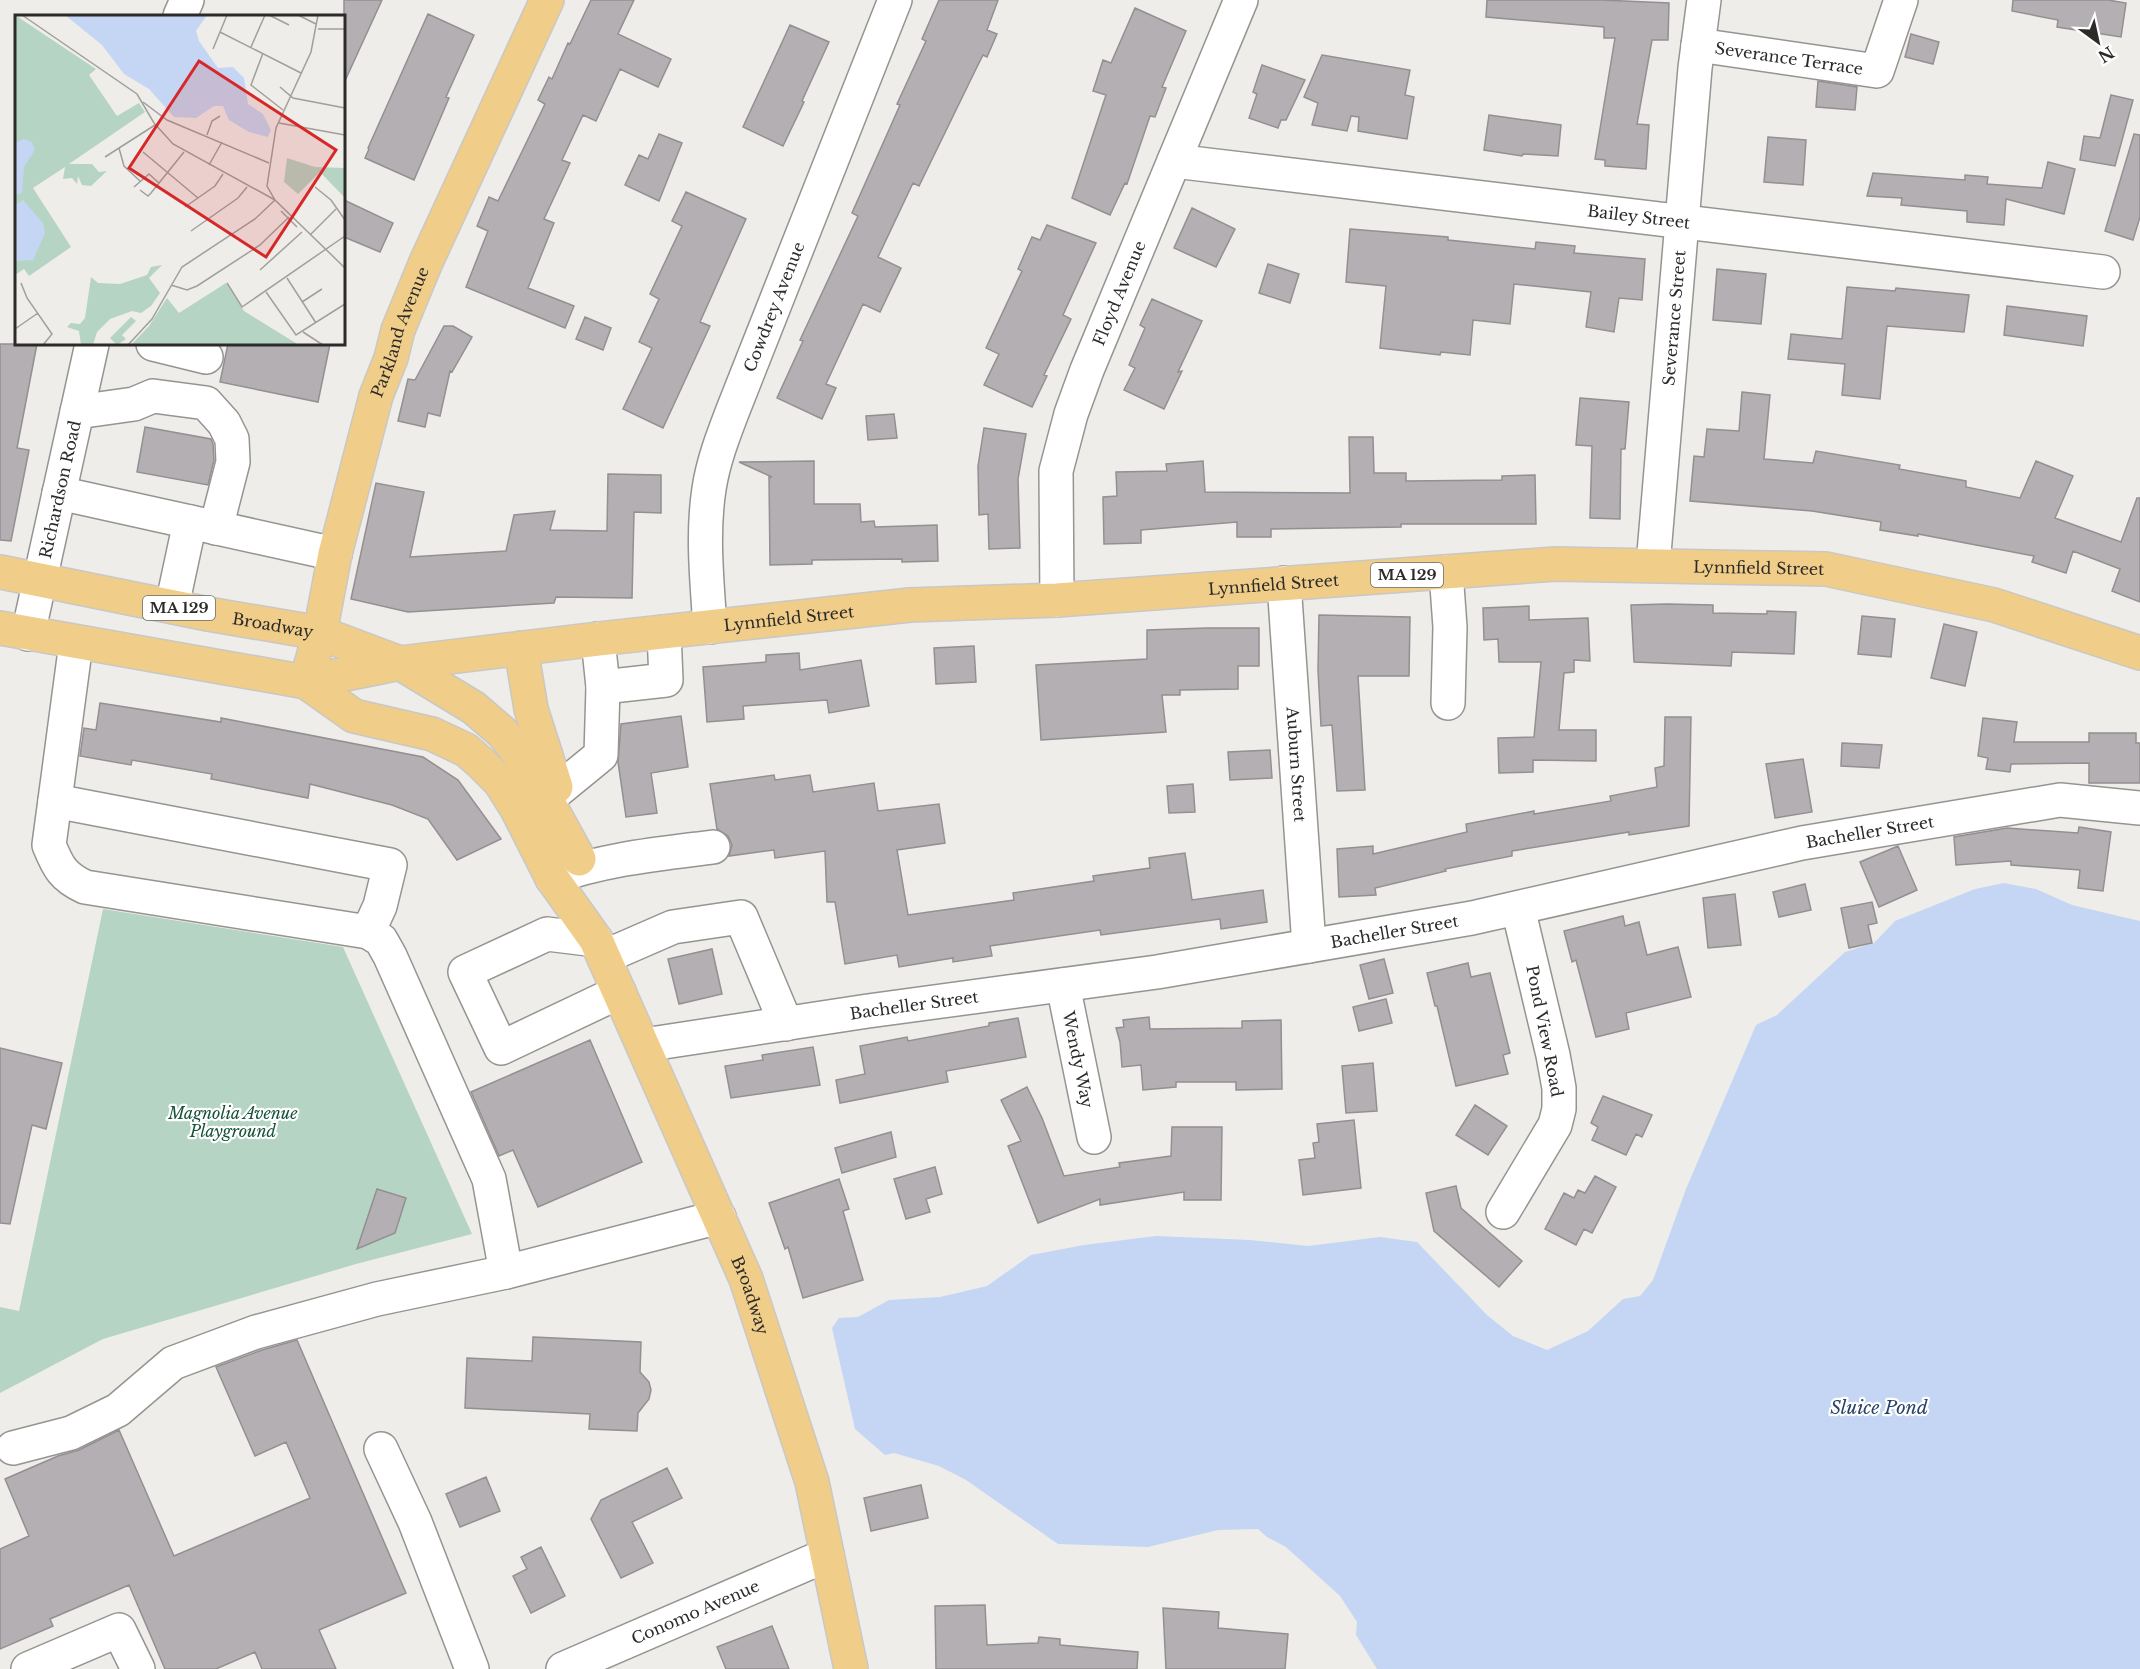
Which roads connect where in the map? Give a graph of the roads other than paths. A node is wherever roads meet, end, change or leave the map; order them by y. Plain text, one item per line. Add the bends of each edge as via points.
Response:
1 (187, 0) edge
2 (547, 0) edge
3 (895, 0) edge
4 (1241, 0) edge
5 (1704, 0) edge
6 (1901, 0) edge
7 (180, 15) edge
8 (1698, 45) junction
9 (1174, 161) junction
10 (1682, 223) junction
11 (2103, 272) dead end
12 (92, 345) edge
13 (157, 345) edge
14 (206, 357) dead end
15 (77, 412) junction
16 (59, 493) junction
17 (203, 525) junction
18 (336, 554) junction
19 (1653, 565) junction
20 (0, 572) edge
21 (1446, 572) junction
22 (38, 579) junction
23 (1284, 583) junction
24 (1057, 600) junction
25 (172, 606) junction
26 (710, 627) junction
27 (14, 631) edge
28 (664, 632) junction
29 (320, 633) junction
30 (598, 639) junction
31 (76, 643) junction
32 (521, 648) junction
33 (2140, 653) edge
34 (400, 663) junction
35 (306, 682) junction
36 (603, 687) junction
37 (1448, 703) dead end
38 (557, 791) junction
39 (55, 801) junction
40 (2140, 808) edge
41 (713, 847) dead end
42 (571, 868) junction
43 (1518, 908) junction
44 (368, 932) junction
45 (1309, 946) junction
46 (600, 948) junction
47 (1063, 985) junction
48 (620, 992) junction
49 (786, 1024) junction
50 (644, 1046) junction
51 (1094, 1137) dead end
52 (1503, 1212) dead end
53 (719, 1217) junction
54 (506, 1272) junction
55 (13, 1448) dead end
56 (381, 1449) dead end
57 (827, 1555) junction
58 (28, 1669) edge
59 (138, 1669) edge
60 (471, 1669) edge
61 (562, 1669) edge
62 (851, 1669) edge

1 - 7 street
2 - 18 main road, Parkland Avenue via 398,330 376,396
3 - 26 street, Cowdrey Avenue via 713,468 705,549
4 - 9 street, Floyd Avenue
5 - 8 street, Severance Street
6 - 8 street, Severance Terrace via 1877,71
8 - 10 street, Severance Street
9 - 10 street, Bailey Street
9 - 24 street, Floyd Avenue via 1087,370 1062,444 1056,471
10 - 11 street, Bailey Street
10 - 19 street, Severance Street
12 - 15 street, Richardson Road
13 - 14 street
15 - 16 street, Richardson Road
15 - 17 street via 134,404 153,396 206,404 224,423 232,439 233,462
16 - 17 street
16 - 22 street, Richardson Road
17 - 18 street
17 - 25 street
18 - 29 main road, Parkland Avenue
19 - 21 main road, Lynnfield Street / MA 129 via 1555,564
19 - 33 main road, Lynnfield Street / MA 129 via 1826,569 1994,605
20 - 22 main road, Broadway / MA 129
21 - 23 main road, Lynnfield Street / MA 129
21 - 37 street via 1450,627
22 - 25 main road, Broadway / MA 129
22 - 27 street, Richardson Road
23 - 24 main road, Lynnfield Street / MA 129
23 - 45 street, Auburn Street
24 - 26 main road, Lynnfield Street / MA 129 via 910,605
25 - 29 main road, Broadway / MA 129
26 - 28 main road, Lynnfield Street / MA 129
27 - 31 main road, Broadway / MA 129
28 - 30 main road, Lynnfield Street / MA 129
28 - 36 street via 666,680
29 - 34 main road, Broadway / MA 129
29 - 35 main road, Parkland Avenue
30 - 32 main road, Lynnfield Street / MA 129
30 - 36 street
31 - 35 main road, Broadway / MA 129
31 - 39 street
32 - 34 main road, Lynnfield Street / MA 129
32 - 38 main road, Broadway via 531,709
34 - 35 main road, Broadway / MA 129
34 - 42 main road, Broadway via 474,708 503,733 528,766
35 - 42 main road, Broadway via 354,716 432,734 466,750 500,782 517,809
36 - 38 street via 601,754
38 - 42 main road, Broadway
39 - 44 street via 49,845 56,864 69,880 86,887
39 - 44 street via 390,865 380,906
40 - 43 street, Bacheller Street via 2060,800 1802,843
41 - 42 street
42 - 46 main road, Broadway
43 - 45 street, Bacheller Street
43 - 52 street, Pond View Road via 1553,1055 1559,1109 1555,1125
44 - 54 street via 381,940 390,956 489,1179
45 - 47 street, Bacheller Street
46 - 48 main road, Broadway
46 - 48 street via 547,934 465,972 501,1048
46 - 49 street via 673,927 741,917
47 - 49 street, Bacheller Street
47 - 51 street, Wendy Way
48 - 50 main road, Broadway
49 - 50 street, Bacheller Street
50 - 53 main road, Broadway
53 - 54 street
53 - 57 main road, Broadway via 746,1279 812,1482
54 - 55 street via 377,1299 256,1332 172,1363 118,1410 71,1433
56 - 60 street via 415,1522
57 - 61 street, Conomo Avenue
57 - 62 main road, Broadway
58 - 59 street via 119,1630

